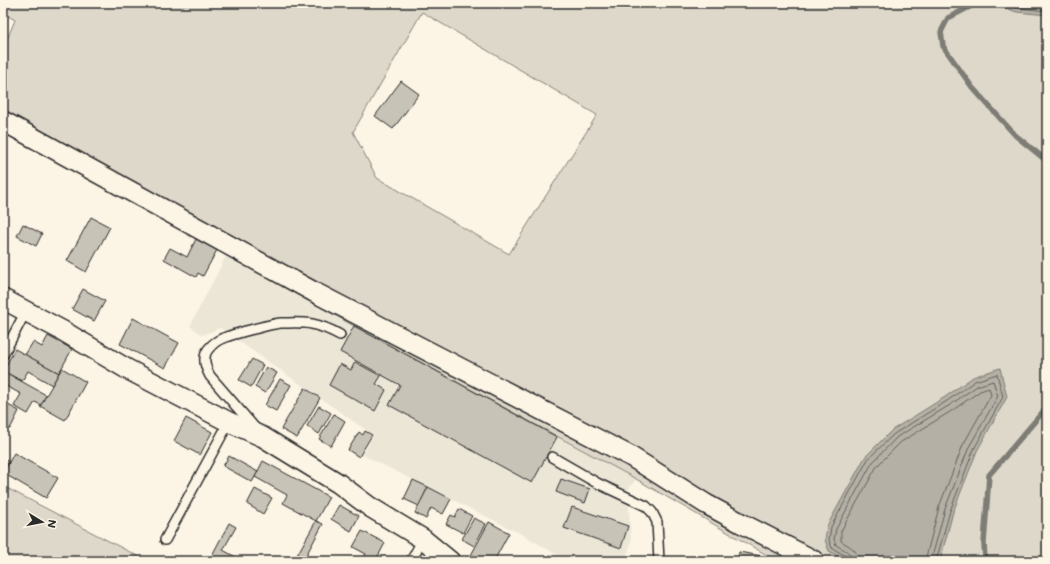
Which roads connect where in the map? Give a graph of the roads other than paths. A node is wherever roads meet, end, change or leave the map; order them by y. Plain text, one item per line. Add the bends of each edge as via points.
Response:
1 (3, 121) edge
2 (3, 299) edge
3 (26, 311) junction
4 (340, 335) dead end
5 (3, 355) edge
6 (229, 422) junction
7 (263, 437) junction
8 (552, 457) dead end
9 (423, 539) junction
10 (165, 540) dead end
11 (411, 561) edge
12 (450, 561) edge
13 (659, 561) edge
14 (815, 561) edge

1 - 14 street via 314,292 630,456 730,517
2 - 3 street
3 - 5 lane
3 - 6 street via 126,369
4 - 7 lane via 311,324 280,323 220,340 206,352 206,369 210,376
6 - 7 street
6 - 10 lane
7 - 9 street
8 - 13 lane via 597,484 646,506 657,522
9 - 11 lane
9 - 12 street

